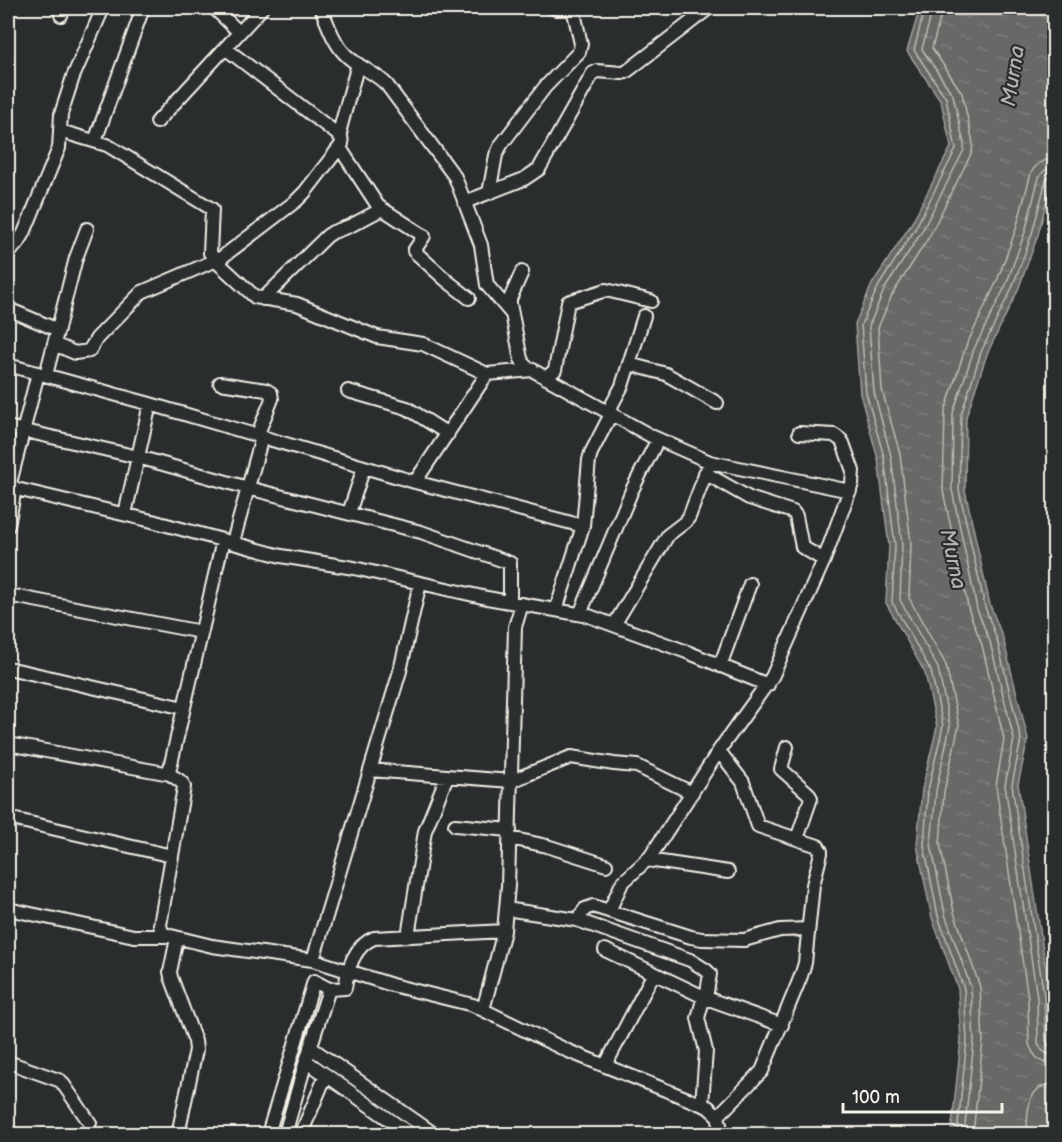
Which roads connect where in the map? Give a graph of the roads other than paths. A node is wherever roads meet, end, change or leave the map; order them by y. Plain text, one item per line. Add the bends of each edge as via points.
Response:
1 (103, 8) edge
2 (143, 8) edge
3 (214, 8) edge
4 (262, 8) edge
5 (321, 8) edge
6 (553, 8) edge
7 (573, 8) edge
8 (709, 8) edge
9 (239, 32) junction
10 (225, 48) junction
11 (358, 64) junction
12 (157, 122) dead end
13 (60, 131) junction
14 (95, 141) junction
15 (341, 143) junction
16 (489, 193) junction
17 (465, 202) junction
18 (382, 209) junction
19 (87, 229) dead end
20 (8, 254) edge
21 (216, 261) junction
22 (522, 272) dead end
23 (469, 298) dead end
24 (263, 299) junction
25 (651, 301) dead end
26 (8, 309) edge
27 (511, 313) junction
28 (644, 316) dead end
29 (58, 330) junction
30 (54, 344) junction
31 (629, 364) junction
32 (8, 365) edge
33 (533, 370) junction
34 (42, 374) junction
35 (487, 375) junction
36 (546, 378) junction
37 (220, 383) dead end
38 (348, 391) dead end
39 (717, 403) dead end
40 (150, 404) junction
41 (610, 413) junction
42 (8, 427) edge
43 (23, 430) junction
44 (799, 433) dead end
45 (448, 434) junction
46 (259, 436) junction
47 (658, 439) junction
48 (138, 456) junction
49 (364, 467) junction
50 (708, 468) junction
51 (415, 482) junction
52 (11, 487) edge
53 (248, 488) junction
54 (849, 491) junction
55 (349, 513) junction
56 (125, 514) junction
57 (8, 526) edge
58 (583, 526) junction
59 (228, 541) junction
60 (824, 560) junction
61 (420, 583) junction
62 (750, 584) dead end
63 (8, 595) edge
64 (516, 603) junction
65 (556, 610) junction
66 (580, 614) junction
67 (614, 625) junction
68 (201, 632) junction
69 (720, 666) junction
70 (8, 668) edge
71 (768, 685) junction
72 (184, 708) junction
73 (8, 744) edge
74 (787, 747) dead end
75 (719, 751) junction
76 (370, 770) junction
77 (170, 774) junction
78 (447, 776) junction
79 (511, 781) junction
80 (692, 793) junction
81 (8, 818) edge
82 (455, 825) dead end
83 (510, 834) junction
84 (797, 839) junction
85 (172, 856) junction
86 (648, 860) junction
87 (606, 865) dead end
88 (728, 872) dead end
89 (8, 909) edge
90 (506, 909) junction
91 (609, 911) junction
92 (578, 920) junction
93 (808, 929) junction
94 (504, 932) junction
95 (408, 936) junction
96 (174, 937) junction
97 (605, 950) dead end
98 (314, 960) junction
99 (348, 971) junction
100 (654, 973) junction
101 (329, 989) junction
102 (705, 997) junction
103 (483, 1010) junction
104 (782, 1025) junction
105 (310, 1047) junction
106 (306, 1061) junction
107 (8, 1062) edge
108 (605, 1066) junction
109 (326, 1075) junction
110 (702, 1104) junction
111 (718, 1116) junction
112 (90, 1123) dead end
113 (178, 1134) edge
114 (268, 1134) edge
115 (285, 1134) edge
116 (301, 1134) edge
117 (410, 1134) edge
118 (434, 1134) edge
119 (722, 1134) edge

1 - 13 street via 73,77
2 - 14 street
3 - 9 street
4 - 9 street
5 - 11 street via 341,50
6 - 7 street
7 - 16 street via 581,44 579,52 545,87 501,145
8 - 16 street via 626,72 593,73 539,169
9 - 10 street
10 - 12 street
10 - 15 street
11 - 15 street via 340,129
11 - 17 street via 387,85 452,172
13 - 14 street
13 - 20 street via 59,148 24,233
14 - 21 street via 212,209 210,253
15 - 18 street
15 - 21 street via 296,201
16 - 17 street
17 - 27 street via 482,248 485,281
18 - 23 street via 424,236 414,250
18 - 24 street via 327,236
19 - 29 street
21 - 24 street via 250,294
21 - 30 street via 142,292 89,351 75,352
22 - 27 street via 510,299
24 - 35 street via 301,306 377,337 423,344
25 - 36 street via 606,290 568,302 555,370
26 - 29 street
27 - 33 street via 521,358
28 - 31 street
29 - 30 street
30 - 34 street
31 - 39 street via 666,374
31 - 41 street
32 - 34 street
33 - 35 street
33 - 36 street
34 - 40 street
34 - 43 street
35 - 45 street
36 - 41 street
37 - 46 street via 271,393
38 - 45 street via 411,410
40 - 46 street
40 - 48 street
41 - 47 street
41 - 58 street via 589,460
42 - 43 street
43 - 48 street
43 - 52 street
44 - 54 street via 834,435 841,440 853,477
45 - 51 street
46 - 49 street
46 - 53 street
47 - 50 street
47 - 66 street
48 - 53 street
48 - 56 street
49 - 51 street
49 - 55 street
50 - 54 street
50 - 60 street via 749,498 793,512 802,547
50 - 67 street via 689,517 668,535
51 - 58 street
52 - 56 street
52 - 57 street
53 - 55 street
53 - 59 street
54 - 60 street
55 - 64 street via 421,532 510,563
56 - 59 street
58 - 65 street
59 - 61 street via 281,556
59 - 68 street
60 - 71 street
61 - 64 street
61 - 76 street via 400,671
62 - 69 street
63 - 68 street
64 - 65 street
64 - 79 street
65 - 66 street
66 - 67 street
67 - 69 street
68 - 72 street
69 - 71 street
70 - 72 street
71 - 75 street
72 - 77 street
73 - 77 street
74 - 84 street via 782,772 811,798
75 - 80 street
75 - 84 street via 743,782 758,826
76 - 78 street
76 - 98 street
77 - 85 street via 184,787
78 - 79 street
78 - 95 street via 425,831
79 - 80 street via 572,757 641,767
79 - 83 street
80 - 86 street
81 - 85 street
82 - 83 street
83 - 87 street
83 - 90 street
84 - 93 street via 821,850
85 - 96 street via 160,925 163,933
86 - 88 street
86 - 91 street via 622,883
89 - 96 street via 134,936
90 - 92 street
90 - 94 street
91 - 92 street via 587,907
91 - 93 street via 702,939 744,940 780,930
92 - 102 street via 695,962 710,974
93 - 104 street via 803,969
94 - 95 street
94 - 103 street
95 - 99 street via 368,941 357,951
96 - 98 street
96 - 113 street via 170,975 196,1050
97 - 100 street
98 - 99 street
99 - 101 street via 345,988
99 - 103 street
100 - 102 street
100 - 108 street
101 - 105 street
101 - 114 street via 314,981
102 - 104 street
102 - 110 street via 698,1018 706,1051
103 - 108 street
104 - 111 street via 762,1071
105 - 106 street
105 - 118 street
106 - 109 street
106 - 115 street
107 - 112 street via 61,1081
108 - 110 street
109 - 116 street
109 - 117 street
110 - 111 street
111 - 119 street

